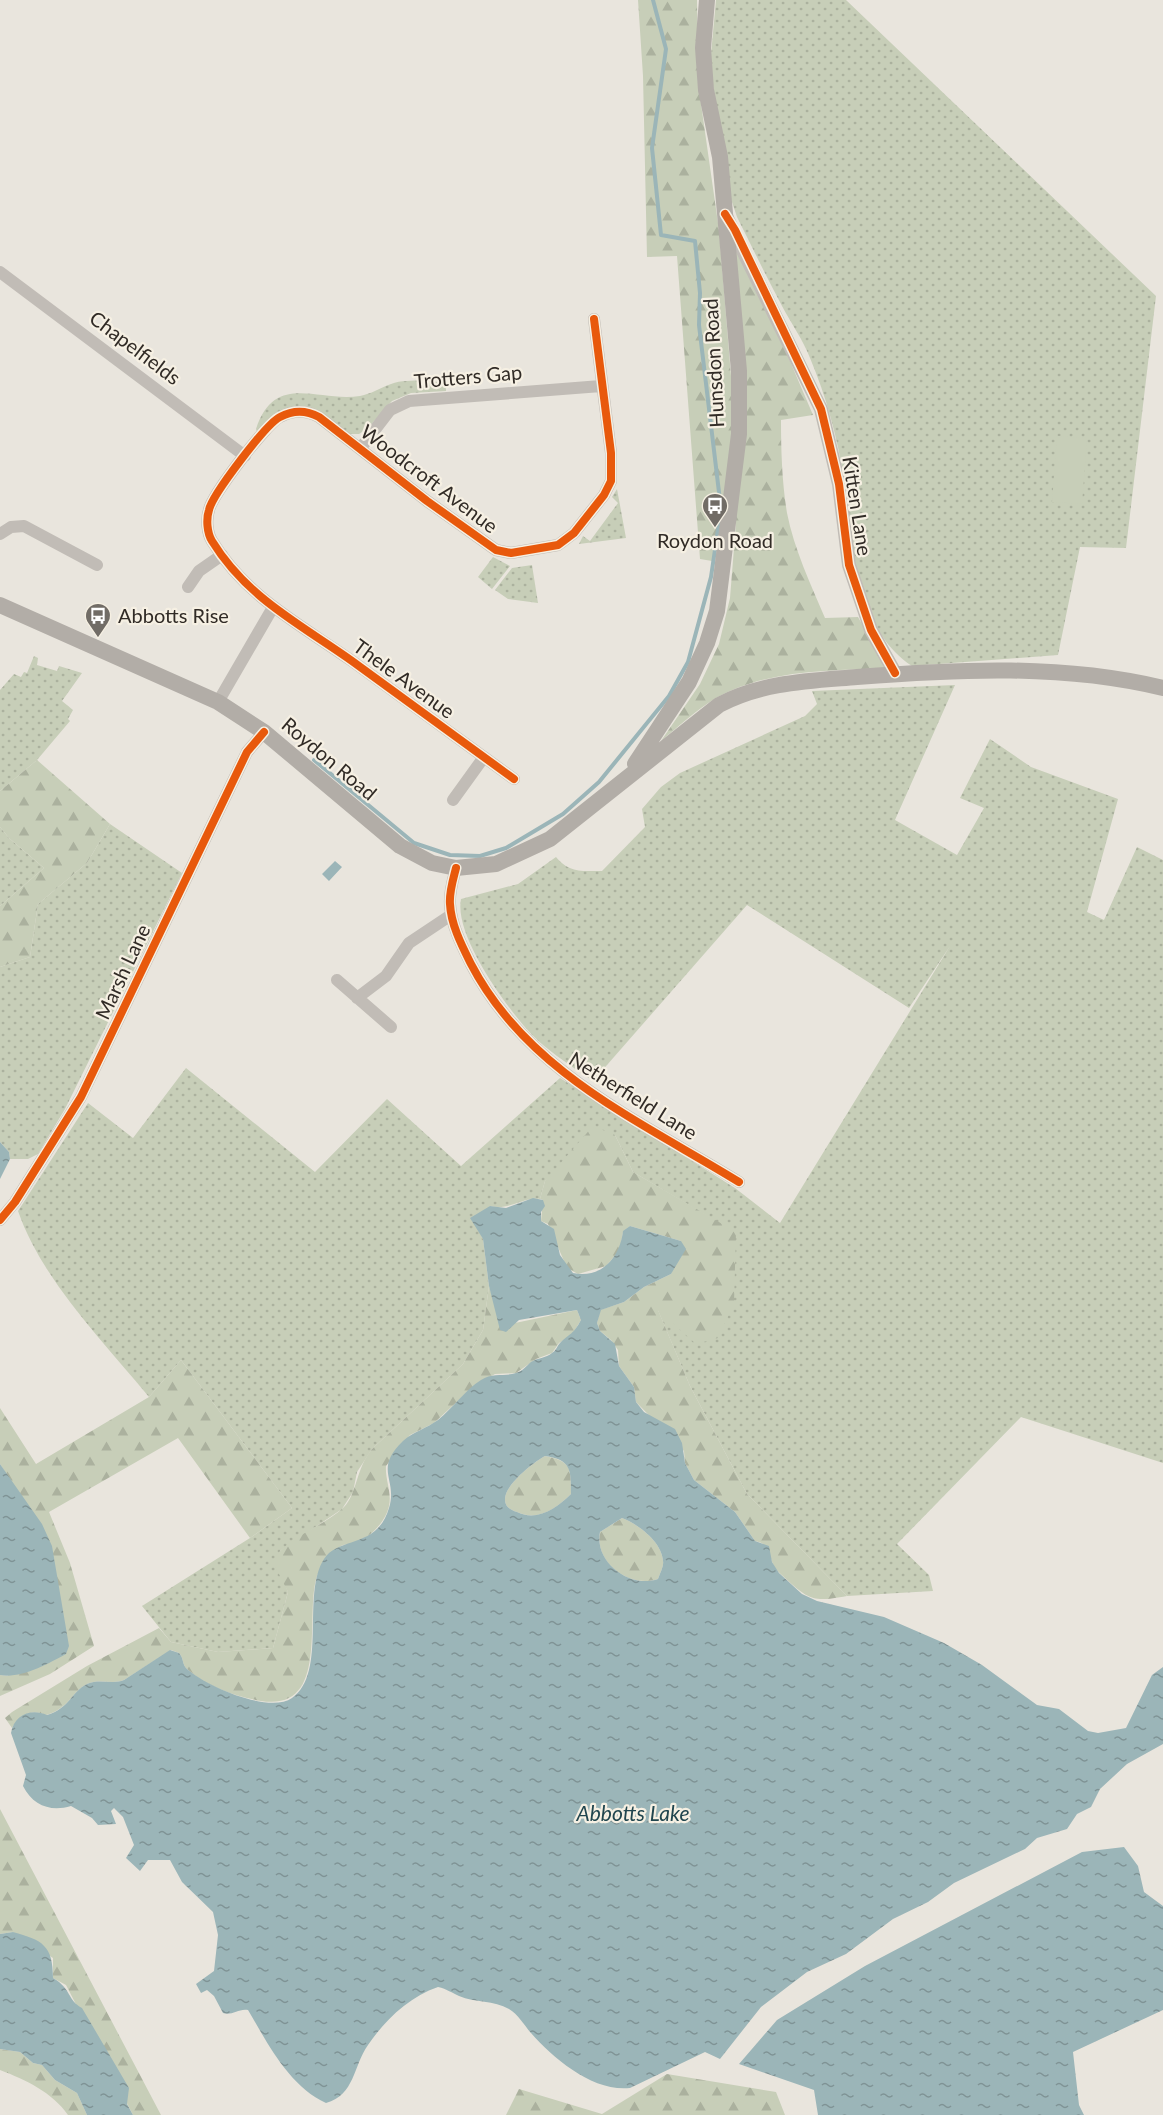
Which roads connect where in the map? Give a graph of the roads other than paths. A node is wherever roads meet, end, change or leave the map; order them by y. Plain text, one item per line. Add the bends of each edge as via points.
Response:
1 (707, 0) edge
2 (725, 214) junction
3 (0, 272) edge
4 (594, 318) dead end
5 (601, 386) junction
6 (360, 449) junction
7 (245, 456) junction
8 (0, 534) edge
9 (222, 555) junction
10 (97, 565) dead end
11 (188, 587) dead end
12 (0, 605) edge
13 (272, 609) junction
14 (895, 674) junction
15 (1163, 688) edge
16 (218, 702) junction
17 (264, 732) junction
18 (484, 757) junction
19 (631, 773) junction
20 (514, 779) dead end
21 (453, 800) dead end
22 (456, 868) junction
23 (451, 915) junction
24 (337, 980) dead end
25 (357, 998) junction
26 (391, 1028) dead end
27 (739, 1182) dead end
28 (0, 1220) edge

1 - 2 main road, Hunsdon Road via 703,48 706,90 720,157
2 - 14 street, Kitten Lane via 821,409 839,484 849,565 871,630
2 - 19 main road, Hunsdon Road via 739,371 739,435 717,611 689,682 637,758
3 - 7 street, Chapelfields
4 - 5 street, Woodcroft Avenue
5 - 6 street, Trotters Gap via 409,401 390,410
5 - 6 street, Woodcroft Avenue via 611,481 574,533 564,542 542,549 511,552 489,546
6 - 7 street, Woodcroft Avenue via 319,417 301,412 272,422
7 - 9 street, Woodcroft Avenue via 208,512 210,536
8 - 10 street via 11,527 24,526
9 - 11 street via 199,571
9 - 13 street, Woodcroft Avenue
12 - 16 main road, Roydon Road
13 - 16 street
13 - 18 street, Thele Avenue via 328,644
14 - 15 main road, Roydon Road via 1056,671
14 - 19 main road, Roydon Road via 789,682 747,693 719,705
16 - 17 main road, Roydon Road
17 - 22 main road, Roydon Road via 400,846 432,863
17 - 28 street, Marsh Lane via 247,752 81,1097
18 - 20 street, Thele Avenue
18 - 21 street
19 - 22 main road, Roydon Road via 566,829 531,850 496,864
22 - 23 street, Netherfield Lane via 450,894
23 - 25 street via 409,943 386,976
23 - 27 street, Netherfield Lane via 478,978 531,1046 587,1091
24 - 25 street
25 - 26 street

